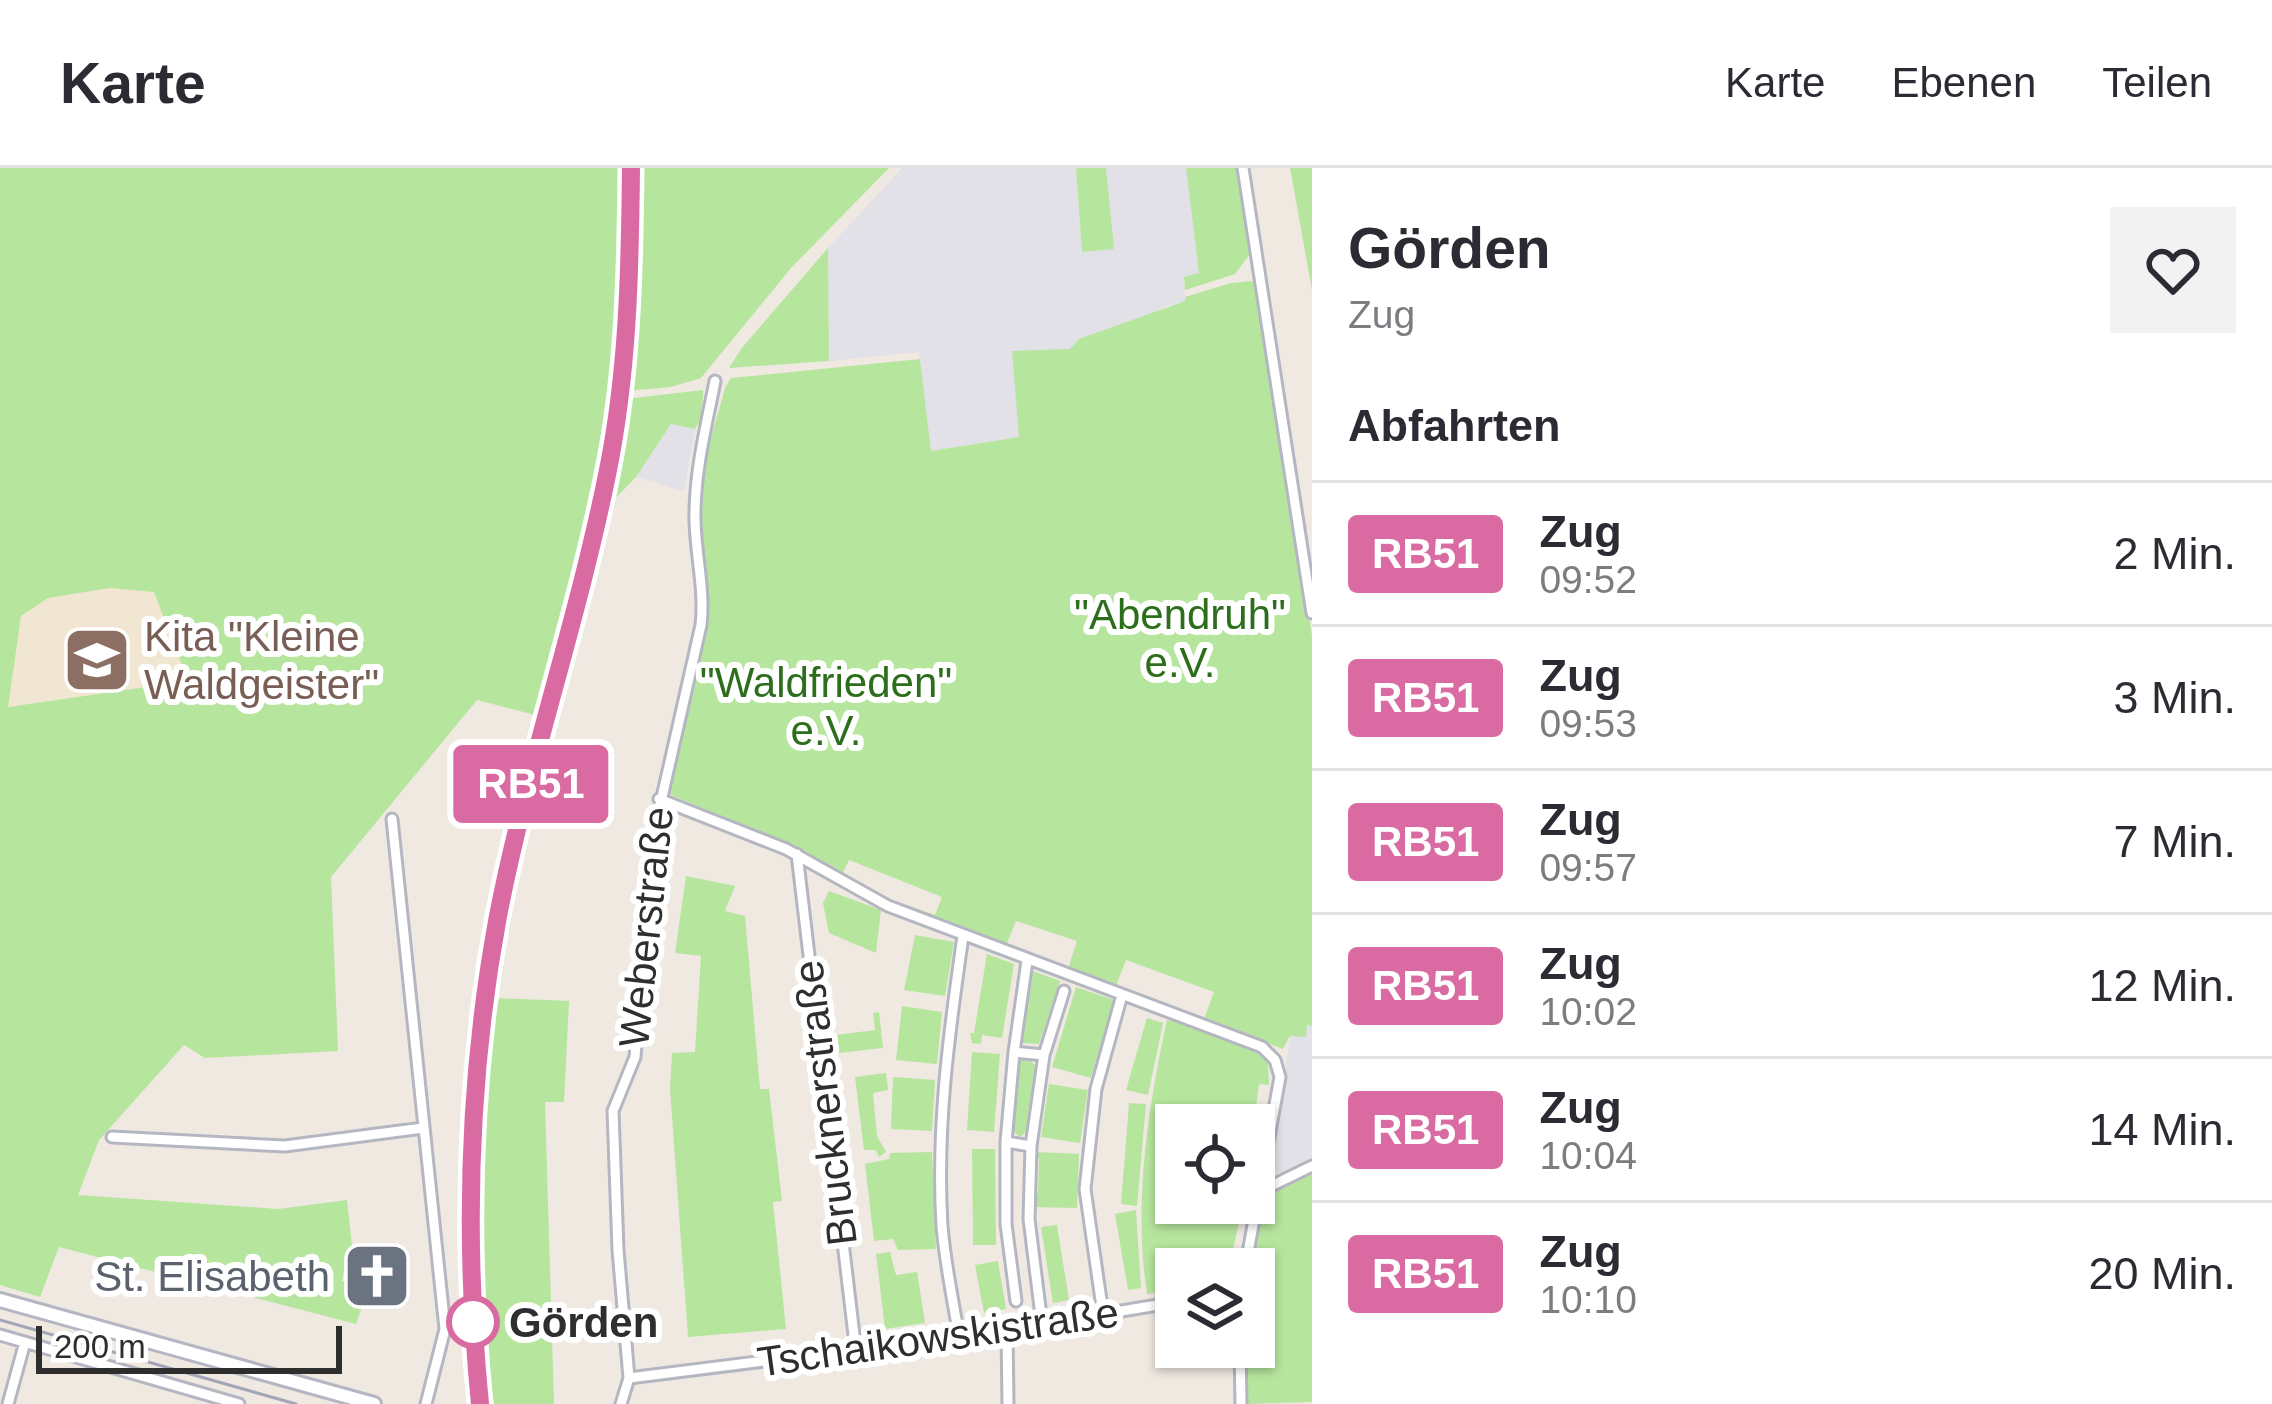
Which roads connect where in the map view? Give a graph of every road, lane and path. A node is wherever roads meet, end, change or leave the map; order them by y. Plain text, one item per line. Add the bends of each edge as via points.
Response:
1 (1244, 168) edge
2 (715, 381) dead end
3 (1312, 613) edge
4 (659, 800) junction
5 (392, 819) dead end
6 (796, 854) junction
7 (963, 936) junction
8 (1027, 961) junction
9 (1064, 992) dead end
10 (1122, 995) junction
11 (1014, 1052) junction
12 (1044, 1055) junction
13 (1275, 1107) edge
14 (423, 1128) junction
15 (112, 1137) dead end
16 (1006, 1142) junction
17 (1031, 1145) junction
18 (1312, 1166) edge
19 (1275, 1184) edge
20 (1029, 1219) junction
21 (1006, 1221) junction
22 (0, 1300) edge
23 (1016, 1301) dead end
24 (1155, 1305) edge
25 (1102, 1314) junction
26 (1042, 1324) junction
27 (1007, 1330) junction
28 (0, 1335) edge
29 (958, 1337) junction
30 (25, 1342) junction
31 (856, 1352) junction
32 (1240, 1368) edge
33 (628, 1378) junction
34 (224, 1402) edge
35 (8, 1404) edge
36 (239, 1404) edge
37 (374, 1404) edge
38 (426, 1404) edge
39 (621, 1404) edge
40 (1008, 1404) edge
41 (1241, 1404) edge

1 - 3 street
2 - 4 street, Weberstraße via 697,478 704,603
4 - 6 street
4 - 33 street, Weberstraße via 635,1057 613,1111
5 - 14 street
6 - 7 street via 888,906
6 - 31 street, Brucknerstraße
7 - 8 street
7 - 29 street via 940,1148
8 - 10 street
8 - 11 street
9 - 12 street
10 - 13 street via 1262,1047 1280,1077
10 - 25 street via 1086,1164
11 - 12 street
11 - 16 street
12 - 17 street
14 - 15 street via 285,1146
14 - 38 street via 445,1329
16 - 17 street
16 - 21 street
17 - 20 street
18 - 19 street
20 - 21 street
20 - 26 street
21 - 23 street
22 - 37 street
24 - 25 street, Tschaikowskistraße
25 - 26 street, Tschaikowskistraße
26 - 27 street, Tschaikowskistraße
27 - 29 street, Tschaikowskistraße
27 - 40 street
28 - 30 street
29 - 31 street, Tschaikowskistraße
30 - 34 street
30 - 35 street
31 - 33 street, Tschaikowskistraße
32 - 41 street
33 - 39 street, Weberstraße
34 - 36 street

